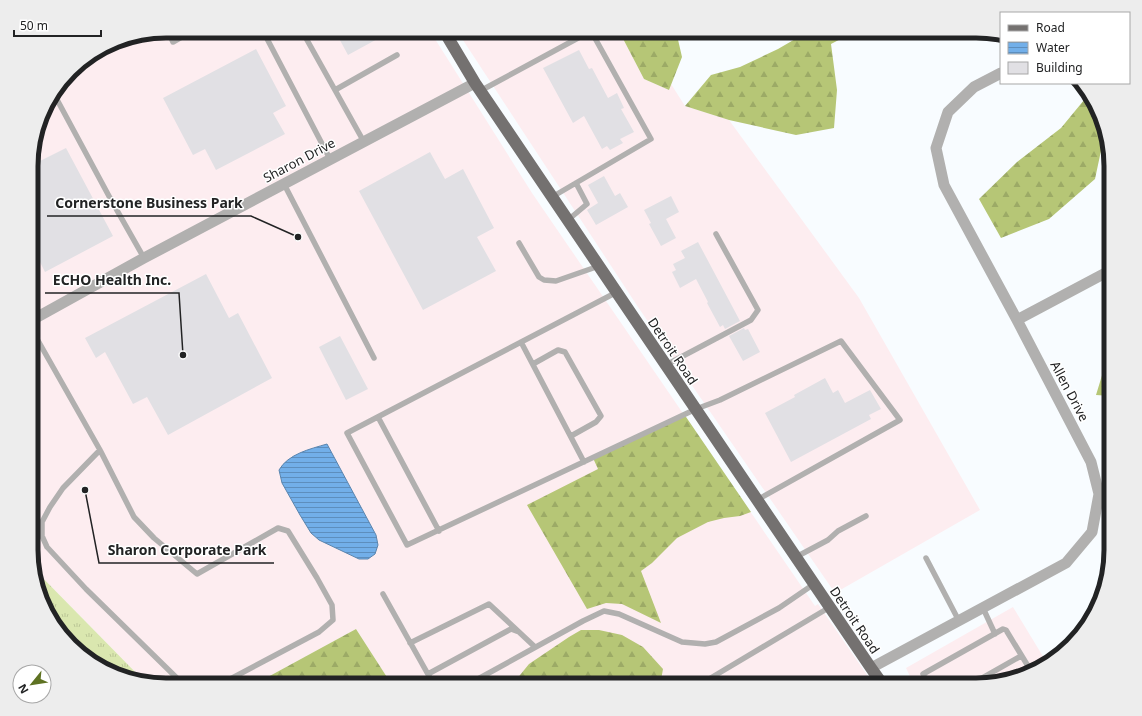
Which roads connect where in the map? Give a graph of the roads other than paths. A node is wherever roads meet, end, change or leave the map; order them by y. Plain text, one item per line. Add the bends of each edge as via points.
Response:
1 (171, 38) edge
2 (180, 38) edge
3 (267, 38) edge
4 (306, 38) edge
5 (448, 38) edge
6 (577, 38) edge
7 (595, 38) edge
8 (397, 55) dead end
9 (1000, 74) edge
10 (478, 87) junction
11 (335, 90) junction
12 (57, 99) edge
13 (364, 142) junction
14 (330, 160) junction
15 (576, 183) junction
16 (284, 184) junction
17 (552, 197) junction
18 (568, 220) junction
19 (716, 234) dead end
20 (519, 243) dead end
21 (144, 258) junction
22 (599, 266) junction
23 (1104, 274) edge
24 (617, 292) junction
25 (38, 317) edge
26 (1017, 320) junction
27 (38, 341) edge
28 (521, 342) junction
29 (374, 358) dead end
30 (533, 364) junction
31 (666, 365) junction
32 (696, 409) junction
33 (378, 417) junction
34 (571, 436) junction
35 (100, 450) junction
36 (584, 462) junction
37 (757, 500) junction
38 (866, 516) dead end
39 (439, 531) junction
40 (796, 557) junction
41 (926, 558) dead end
42 (814, 584) junction
43 (383, 594) dead end
44 (830, 607) junction
45 (983, 608) junction
46 (959, 621) junction
47 (519, 632) junction
48 (995, 634) junction
49 (410, 643) junction
50 (535, 647) junction
51 (1022, 656) junction
52 (1028, 666) edge
53 (871, 668) junction
54 (428, 674) junction
55 (177, 678) edge
56 (232, 678) edge
57 (430, 678) edge
58 (480, 678) edge
59 (710, 678) edge
60 (878, 678) edge
61 (926, 678) edge
62 (983, 678) edge

1 - 2 lane via 173,42
3 - 14 lane
4 - 11 lane
5 - 10 main road, Detroit Road
6 - 10 lane
7 - 15 lane via 651,139
8 - 11 lane
9 - 26 street, Allen Drive via 974,87 948,112 936,148 944,185
10 - 13 street, Sharon Drive
10 - 17 main road, Detroit Road
11 - 13 lane
12 - 21 lane
13 - 14 street, Sharon Drive
14 - 16 street, Sharon Drive
15 - 17 lane
15 - 18 lane via 587,204
16 - 21 street, Sharon Drive
16 - 29 lane
17 - 18 main road, Detroit Road
18 - 22 main road, Detroit Road
19 - 31 lane via 758,310 751,320
20 - 22 lane via 538,277 544,280 556,281
21 - 25 street, Sharon Drive
22 - 24 main road, Detroit Road
23 - 26 street
24 - 28 lane
24 - 31 main road, Detroit Road
26 - 45 street, Allen Drive via 1091,462 1099,494 1092,532 1066,564
27 - 35 lane
28 - 30 lane
28 - 33 lane
30 - 34 lane
30 - 34 lane via 558,350 565,352 601,416 596,422
31 - 32 main road, Detroit Road
32 - 36 lane
32 - 37 main road, Detroit Road
32 - 37 lane via 720,400 841,341 900,420
33 - 39 lane
33 - 39 lane via 347,433 408,545
34 - 36 lane
35 - 55 lane via 63,488 50,507 42,522 42,536 47,547 86,589
35 - 56 lane via 134,517 154,538 197,574 278,528 288,531 317,578 332,605 333,620 319,632
36 - 39 lane
37 - 40 main road, Detroit Road
38 - 40 lane
40 - 42 main road, Detroit Road
41 - 46 lane
42 - 44 main road, Detroit Road
42 - 50 lane via 779,608 716,642 682,642 604,610
43 - 49 lane
44 - 53 main road, Detroit Road
44 - 59 lane
45 - 46 street, Allen Drive
45 - 48 lane
46 - 53 street, Allen Drive
47 - 49 lane via 489,604
47 - 50 lane
47 - 54 lane via 511,629
48 - 51 lane via 1006,630
48 - 61 lane via 923,674
49 - 54 lane
50 - 58 lane
51 - 52 lane
51 - 62 lane
53 - 60 main road, Detroit Road
54 - 57 lane

